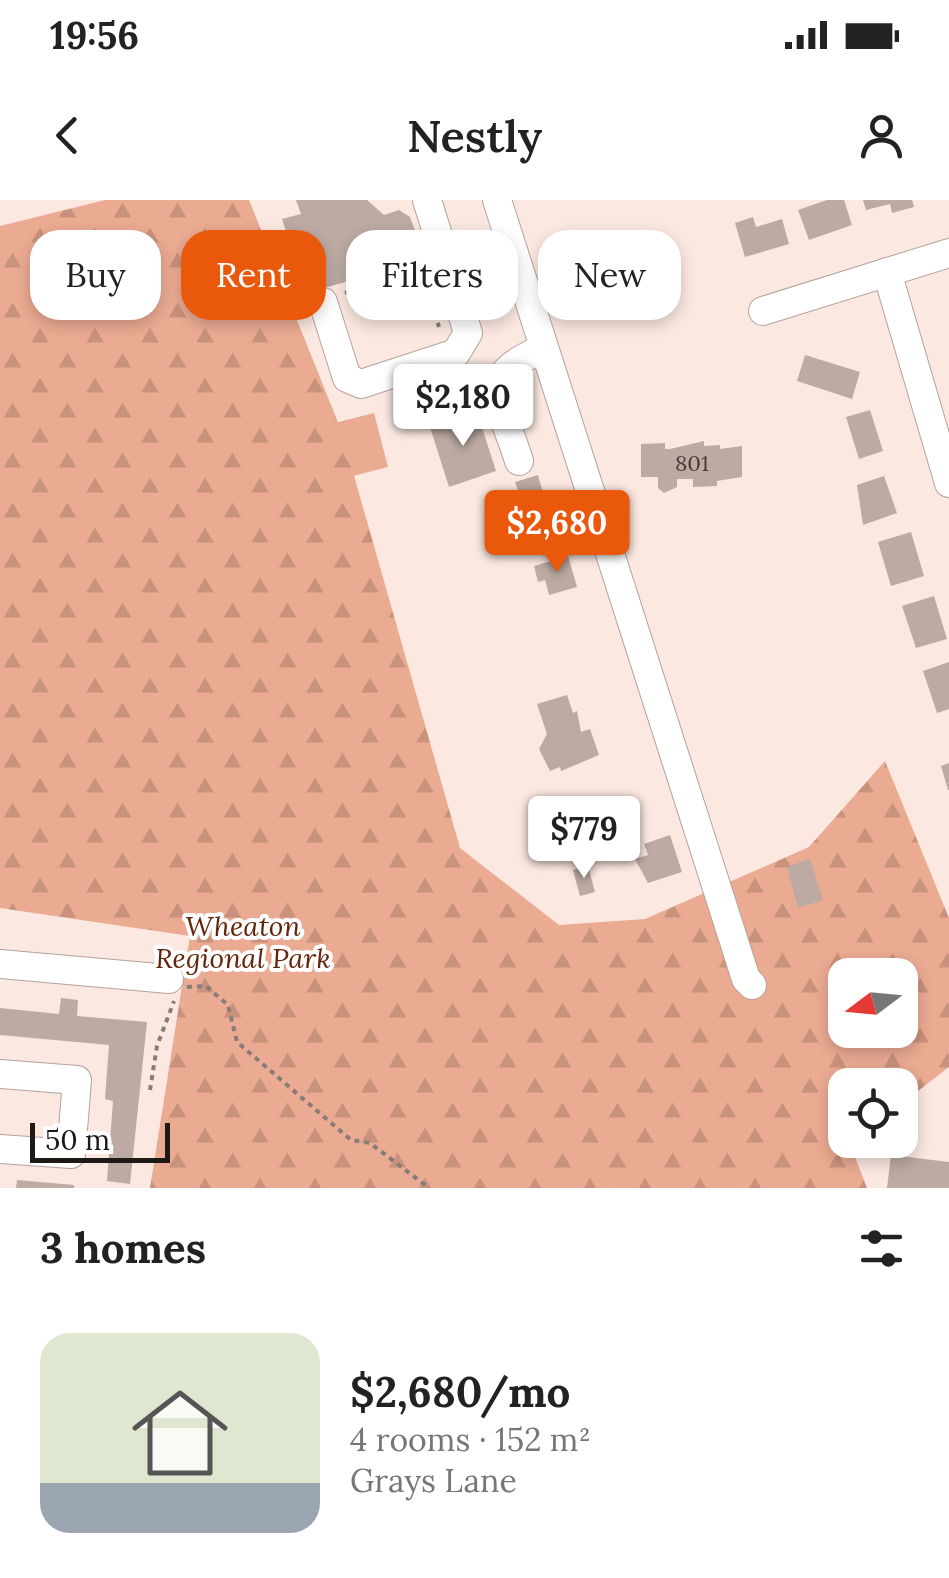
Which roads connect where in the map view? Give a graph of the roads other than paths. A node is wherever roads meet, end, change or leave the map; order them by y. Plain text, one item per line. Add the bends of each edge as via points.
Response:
1 (427, 200) edge
2 (498, 200) edge
3 (436, 230) edge
4 (507, 230) edge
5 (949, 253) edge
6 (518, 269) edge
7 (886, 272) junction
8 (334, 297) road end
9 (764, 312) dead end
10 (464, 320) edge
11 (543, 350) junction
12 (519, 462) dead end
13 (949, 483) edge
14 (0, 964) edge
15 (169, 980) dead end
16 (752, 985) dead end
17 (0, 1074) edge
18 (0, 1149) edge

1 - 3 street
2 - 4 street
5 - 7 street
6 - 11 street
7 - 9 street
7 - 13 street
8 - 10 street via 347,378 361,384 456,354 468,333
11 - 12 street via 510,363 497,388
11 - 16 street
14 - 15 street
17 - 18 street via 77,1080 70,1154

